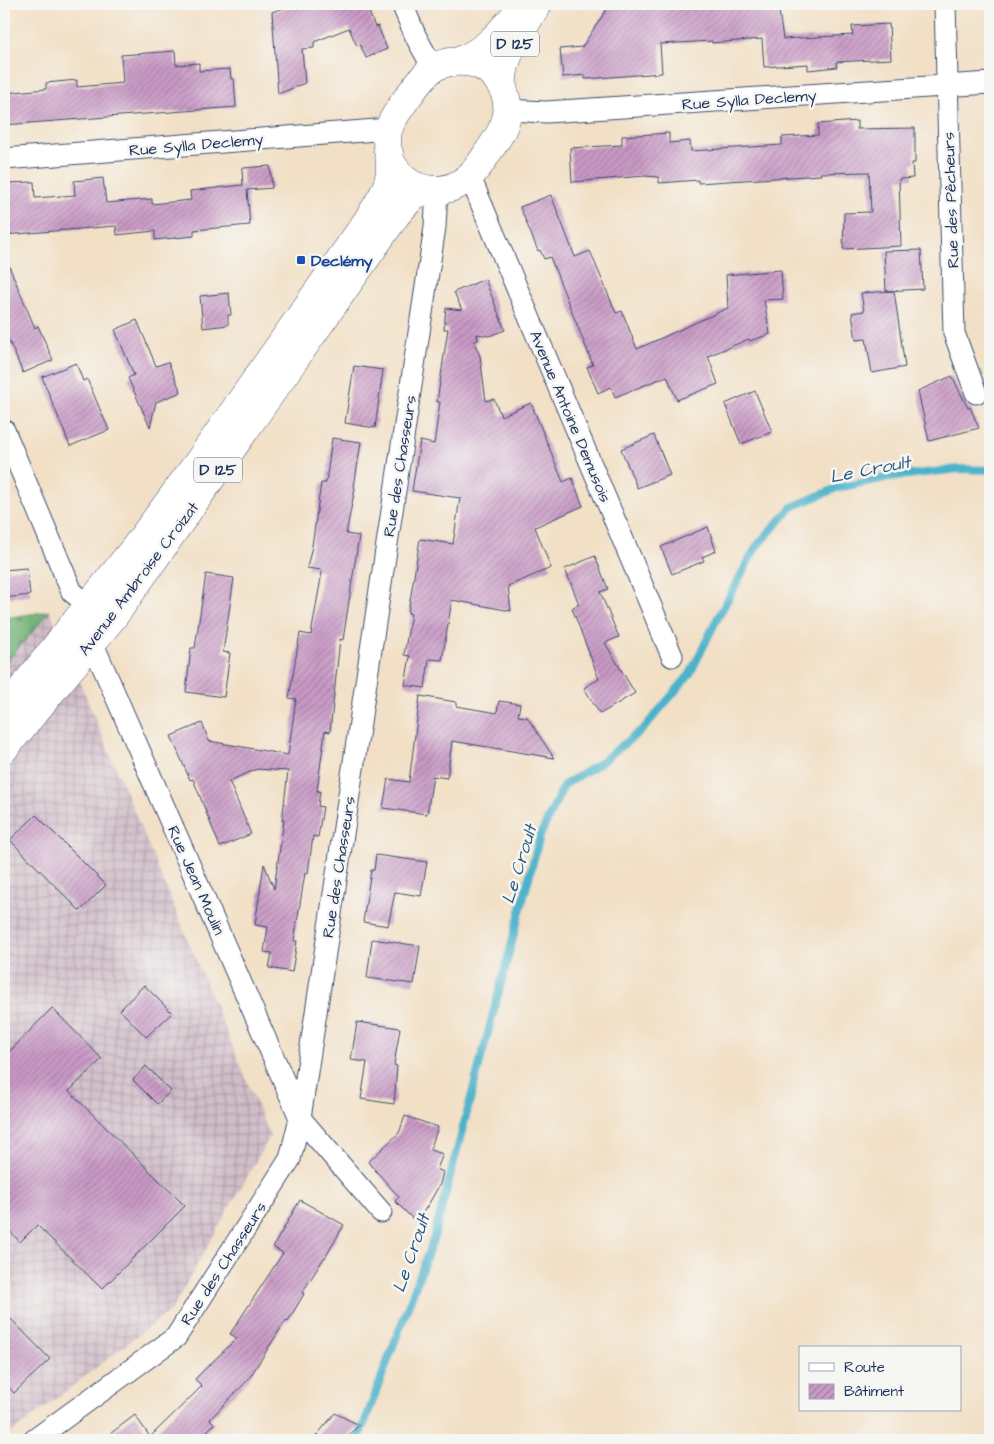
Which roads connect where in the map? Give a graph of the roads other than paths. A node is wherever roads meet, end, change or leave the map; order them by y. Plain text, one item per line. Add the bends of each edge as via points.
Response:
1 (402, 4) edge
2 (524, 4) edge
3 (538, 4) edge
4 (945, 4) edge
5 (444, 65) junction
6 (990, 83) edge
7 (947, 87) junction
8 (505, 99) junction
9 (389, 141) junction
10 (4, 159) edge
11 (470, 177) junction
12 (433, 190) junction
13 (976, 393) dead end
14 (4, 430) edge
15 (178, 487) junction
16 (89, 606) junction
17 (92, 642) junction
18 (672, 656) dead end
19 (4, 711) edge
20 (4, 749) edge
21 (300, 1118) junction
22 (381, 1212) dead end
23 (34, 1440) edge

1 - 5 street via 416,36
2 - 5 main road, D 125 via 492,42 475,54
3 - 8 main road, D 125 via 504,68
4 - 7 street, Rue des Pêcheurs
5 - 8 main road via 473,63 489,71
5 - 9 main road via 415,89 395,116
6 - 7 street, Rue Sylla Declemy
7 - 8 street, Rue Sylla Declemy via 546,112
7 - 13 street, Rue des Pêcheurs via 954,333
8 - 11 main road via 504,125
9 - 10 street, Rue Sylla Declemy
9 - 12 main road via 394,166 402,178 416,187
9 - 15 main road, Avenue Ambroise Croizat / D 125 via 390,178 381,200
11 - 12 main road via 452,188
11 - 18 street, Avenue Antoine Demusois
12 - 17 main road, Avenue Ambroise Croizat / D 125 via 414,195 397,214 153,562
12 - 21 street, Rue des Chasseurs via 435,227
14 - 16 street via 72,592
15 - 16 main road, Avenue Ambroise Croizat / D 125
15 - 17 street via 178,505 174,514 119,593 93,623 89,635
16 - 19 main road, Avenue Ambroise Croizat / D 125
17 - 20 main road, Avenue Ambroise Croizat / D 125
17 - 21 street, Rue Jean Moulin
21 - 22 street, Rue Jean Moulin
21 - 23 street, Rue des Chasseurs via 290,1159 176,1336

